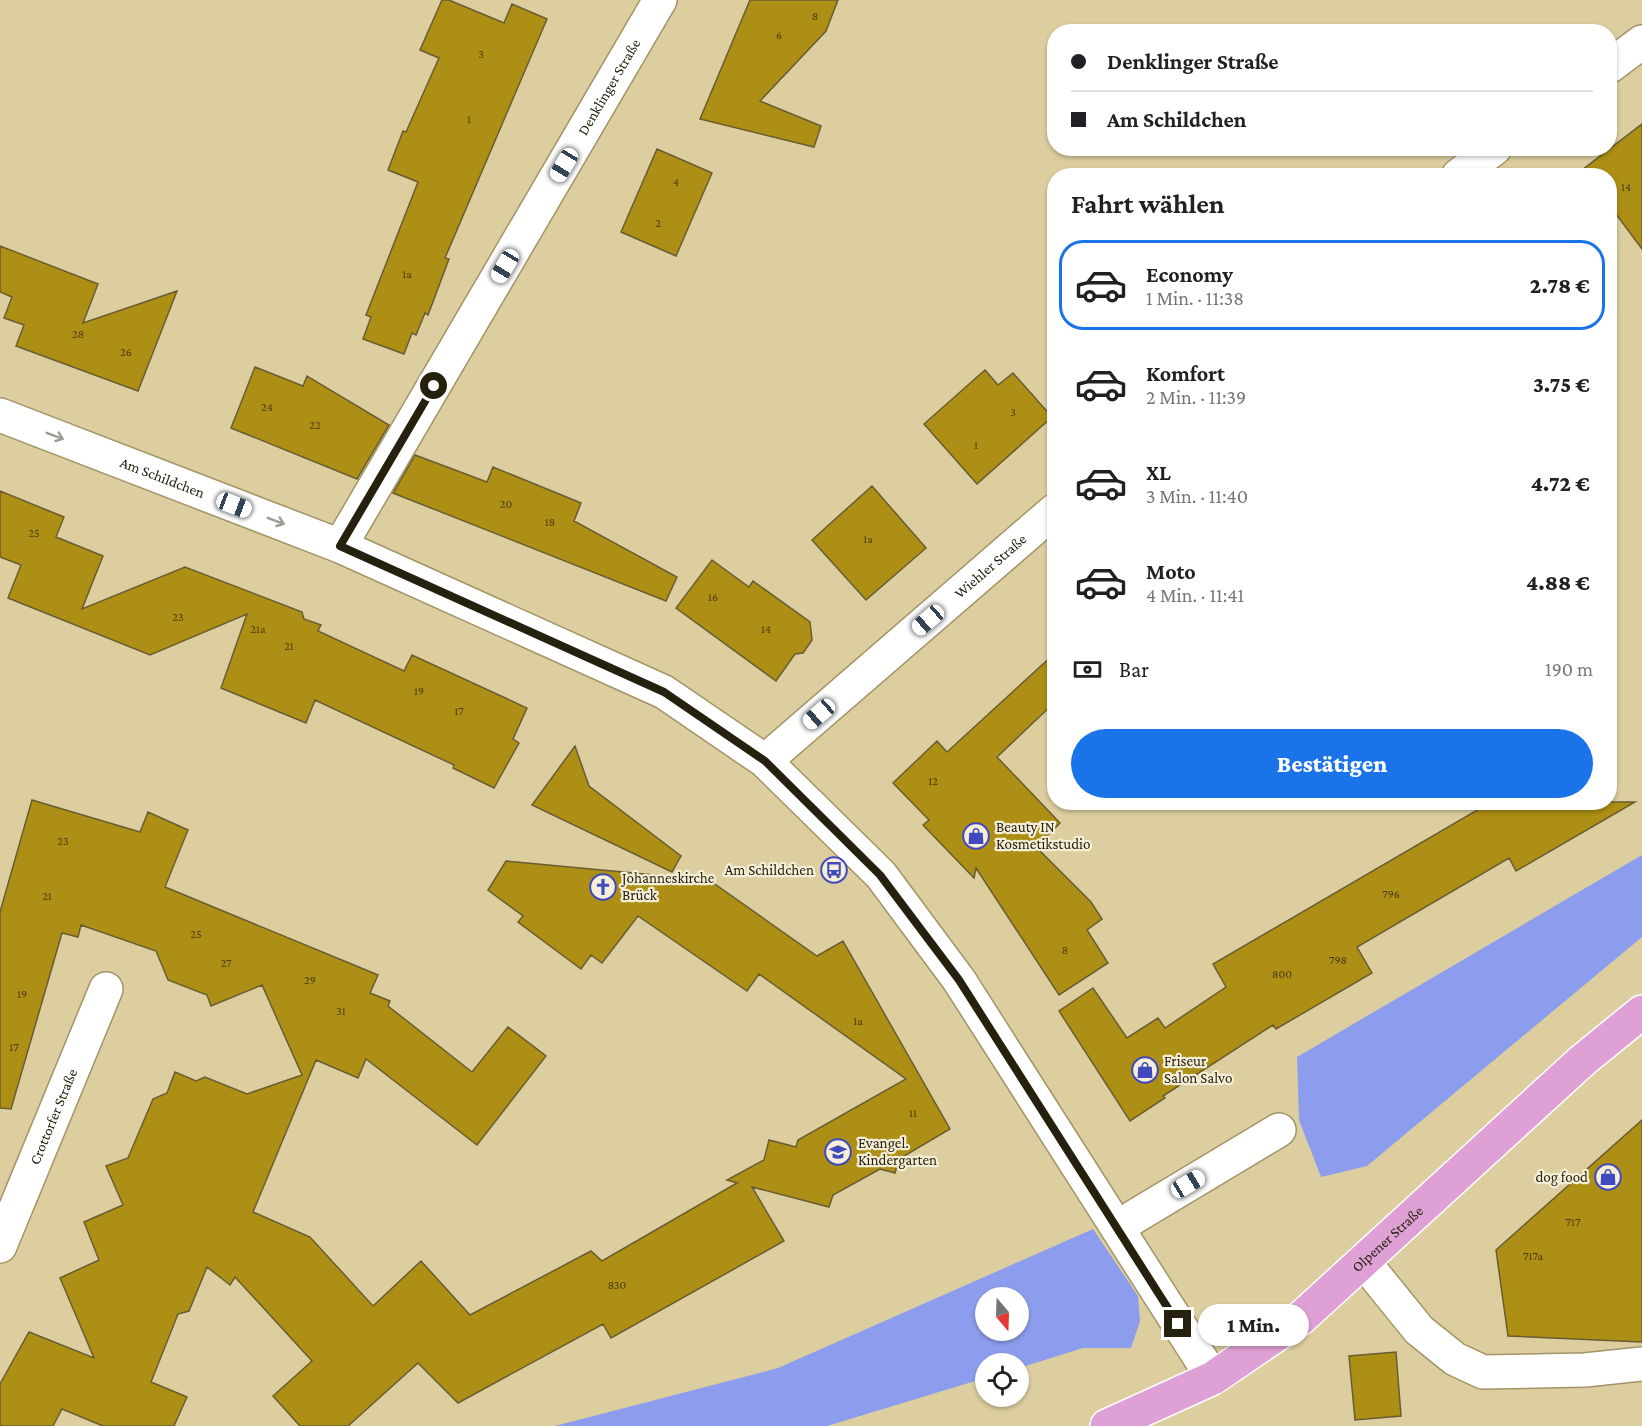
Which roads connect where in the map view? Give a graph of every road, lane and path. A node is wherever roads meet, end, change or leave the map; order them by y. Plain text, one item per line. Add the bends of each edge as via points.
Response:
1 (660, 0) edge
2 (1642, 42) edge
3 (1617, 61) edge
4 (1484, 156) edge
5 (1469, 168) edge
6 (0, 416) edge
7 (1047, 517) edge
8 (340, 546) junction
9 (765, 761) junction
10 (106, 989) dead end
11 (1642, 1012) edge
12 (1279, 1130) dead end
13 (1118, 1229) junction
14 (0, 1246) edge
15 (1364, 1262) junction
16 (1642, 1364) edge
17 (1213, 1378) junction
18 (1107, 1426) edge

1 - 8 street, Denklinger Straße
2 - 3 street
4 - 5 street
6 -> 8 street, Am Schildchen
7 - 9 street, Wiehler Straße
8 - 9 street, Am Schildchen via 664,692
9 - 13 street, Am Schildchen via 880,875 959,980
10 - 14 street, Crottorfer Straße
11 - 15 main road, Olpener Straße via 1583,1059
12 - 13 street
13 - 17 street, Am Schildchen
15 - 16 street via 1419,1330 1455,1359 1483,1372 1585,1370
15 - 17 main road, Olpener Straße via 1301,1318
17 - 18 main road, Olpener Straße

